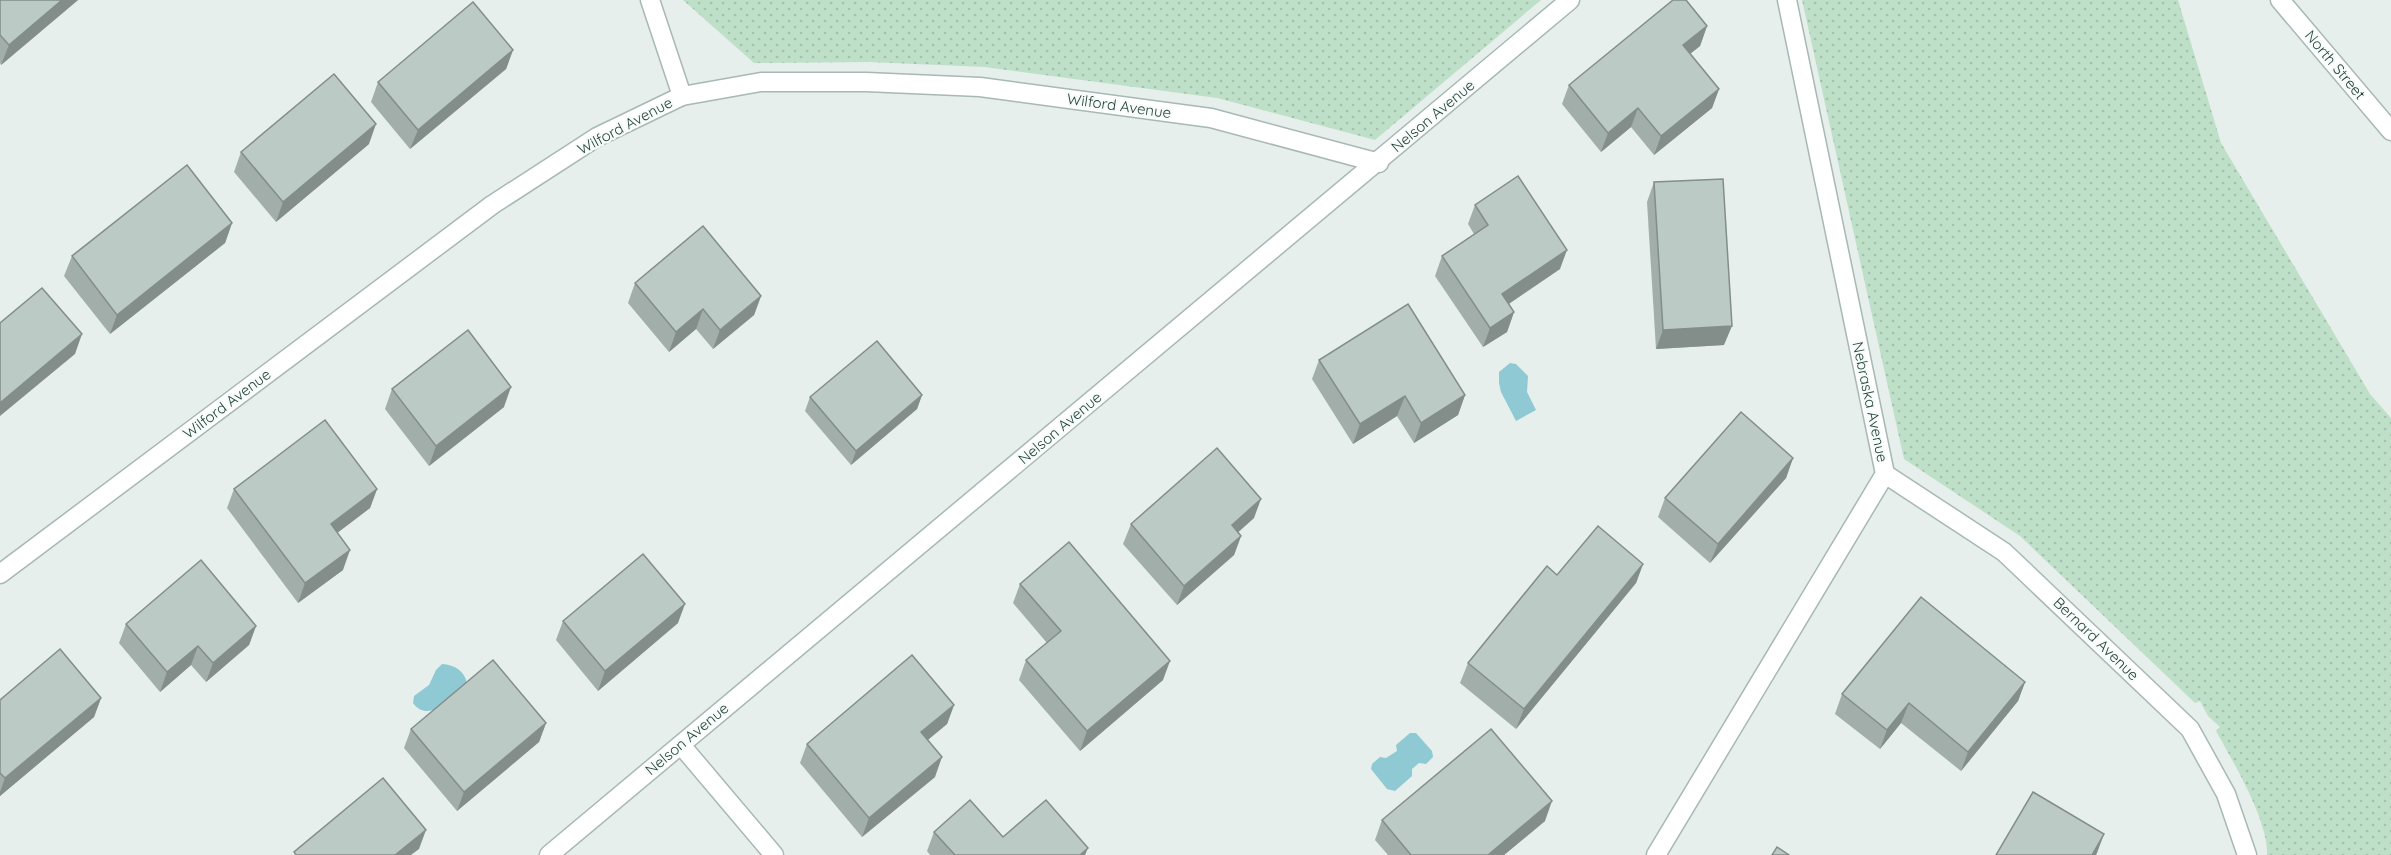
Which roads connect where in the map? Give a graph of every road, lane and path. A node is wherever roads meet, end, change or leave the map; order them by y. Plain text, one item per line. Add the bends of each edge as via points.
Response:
1 (650, 0) edge
2 (1570, 0) edge
3 (1787, 0) edge
4 (2280, 0) edge
5 (682, 96) junction
6 (2391, 131) edge
7 (1378, 163) junction
8 (1885, 474) junction
9 (0, 574) edge
10 (681, 744) junction
11 (549, 855) edge
12 (774, 855) edge
13 (1656, 855) edge
14 (2247, 855) edge

1 - 5 street
2 - 7 street, Nelson Avenue
3 - 8 street, Nebraska Avenue
4 - 6 street, North Street
5 - 7 street, Wilford Avenue via 760,82 980,87 1211,118
5 - 9 street, Wilford Avenue via 597,137 492,206
7 - 10 street, Nelson Avenue
8 - 13 street, Nebraska Avenue
8 - 14 street, Bernard Avenue via 2004,552 2190,729 2226,795
10 - 11 street, Nelson Avenue
10 - 12 street

